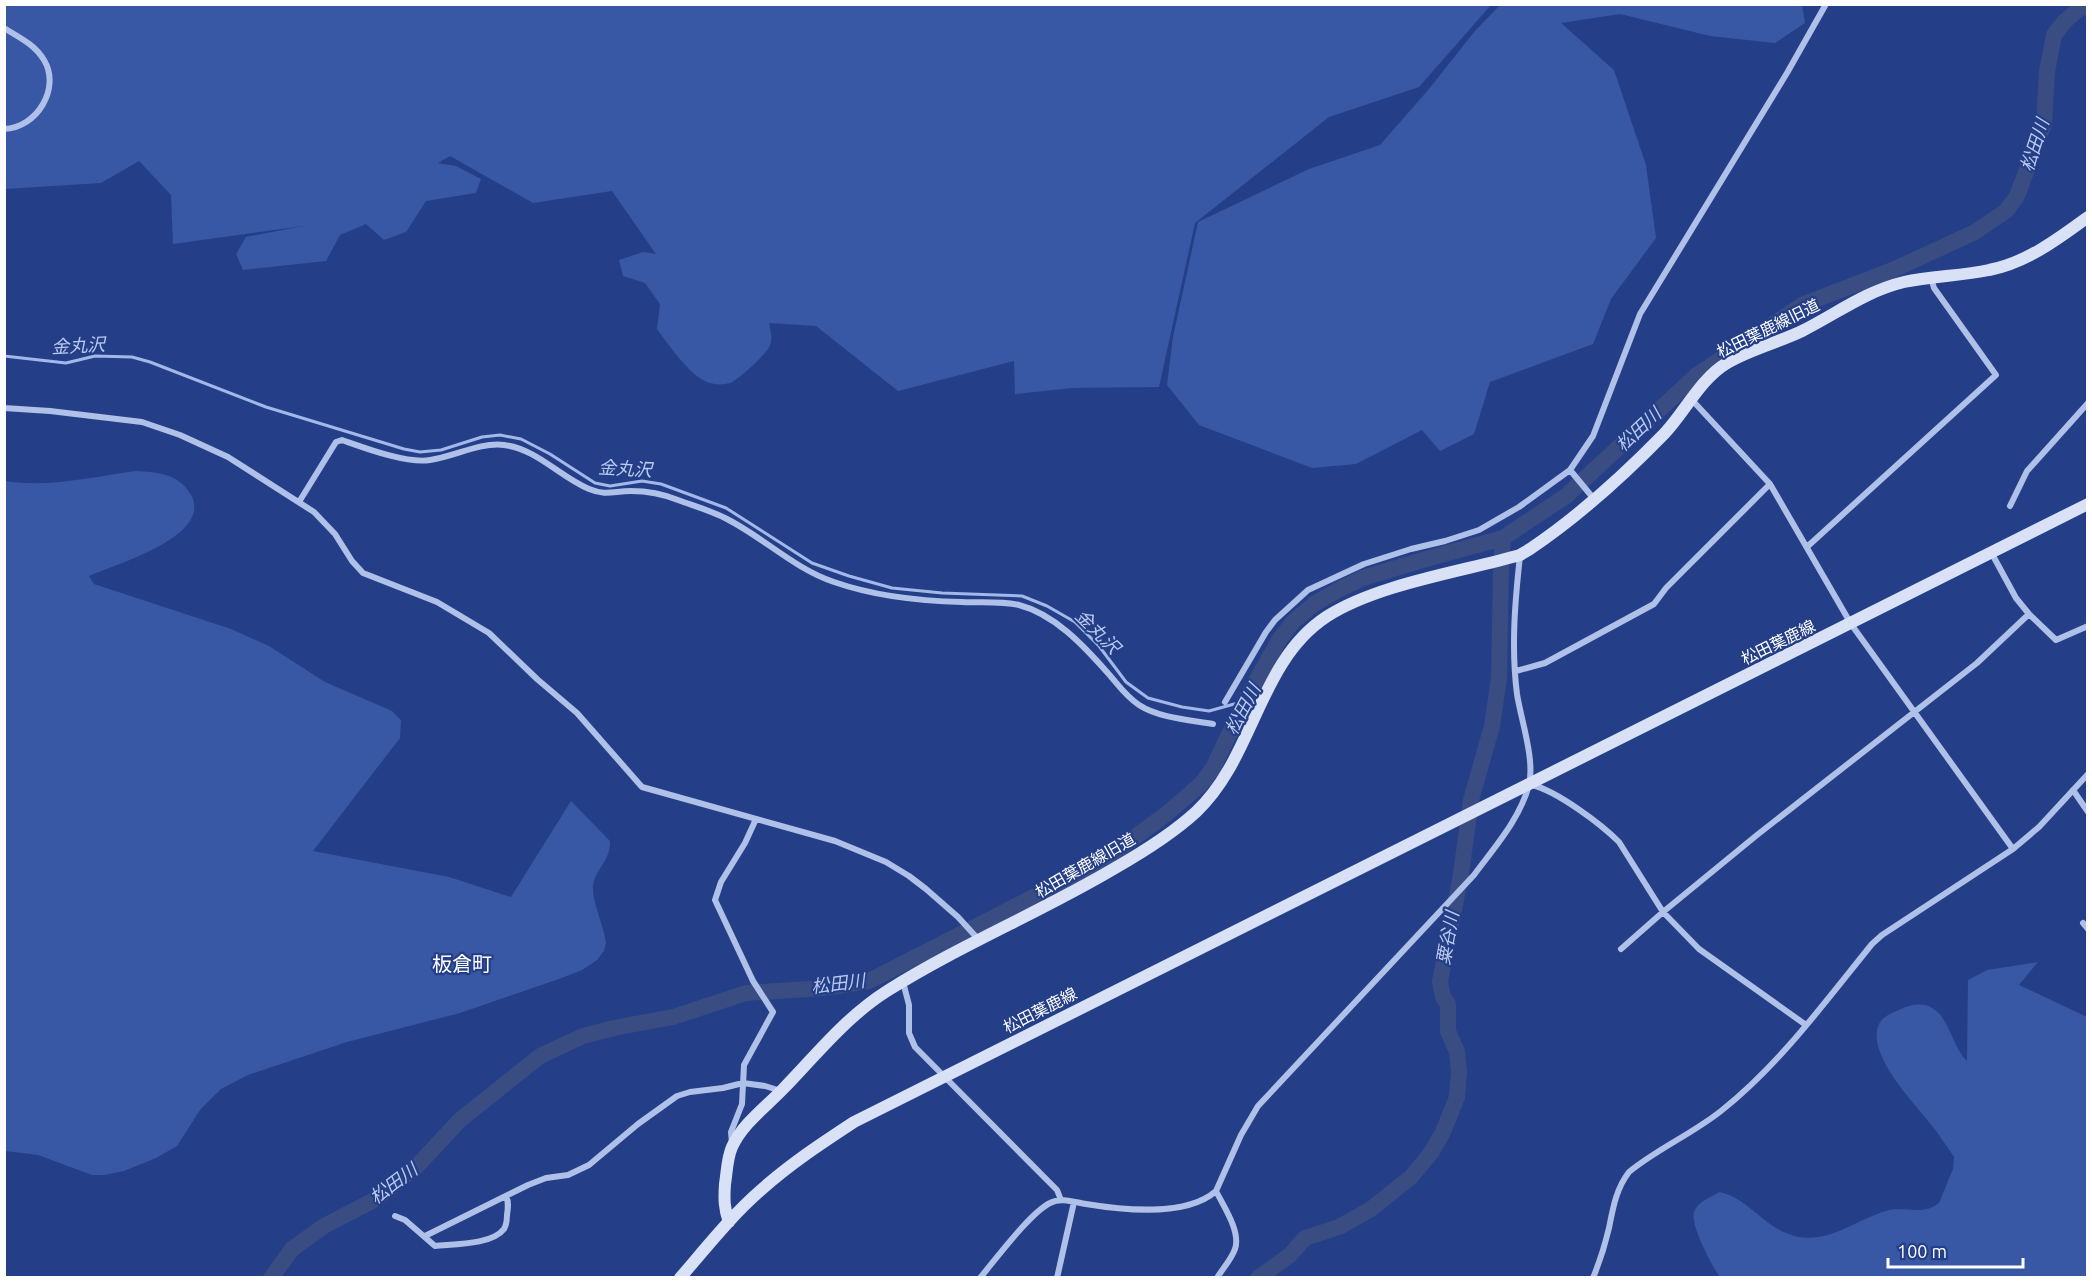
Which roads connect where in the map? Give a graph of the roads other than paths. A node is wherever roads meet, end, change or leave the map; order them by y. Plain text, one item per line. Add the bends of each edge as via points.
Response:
1 (1826, 4) edge
2 (4, 28) edge
3 (4, 129) edge
4 (2088, 217) edge
5 (1931, 278) junction
6 (1692, 400) junction
7 (2088, 403) edge
8 (4, 408) edge
9 (1572, 472) junction
10 (1770, 484) junction
11 (1593, 497) junction
12 (299, 502) junction
13 (2088, 504) edge
14 (2010, 506) dead end
15 (1808, 546) junction
16 (1991, 552) junction
17 (1517, 556) junction
18 (2028, 614) junction
19 (1851, 624) junction
20 (2088, 626) edge
21 (1516, 671) junction
22 (1225, 702) dead end
23 (1914, 713) junction
24 (1214, 724) dead end
25 (2088, 774) edge
26 (1529, 784) junction
27 (2073, 790) junction
28 (2088, 812) edge
29 (756, 819) junction
30 (2013, 849) junction
31 (1663, 912) junction
32 (980, 941) junction
33 (1621, 949) dead end
34 (903, 982) junction
35 (1806, 1025) junction
36 (944, 1077) junction
37 (743, 1083) junction
38 (781, 1091) junction
39 (732, 1146) junction
40 (1216, 1191) junction
41 (506, 1196) junction
42 (1061, 1200) junction
43 (1074, 1202) junction
44 (395, 1216) dead end
45 (729, 1222) junction
46 (425, 1236) junction
47 (680, 1278) edge
48 (980, 1278) edge
49 (1057, 1278) edge
50 (1217, 1278) edge
51 (1593, 1278) edge

1 - 9 street via 1642,310 1593,436
2 - 3 street via 34,46 46,63 50,82 40,111 25,122
4 - 5 street, 松田葉鹿線旧道 via 2042,249 2000,268
5 - 6 street, 松田葉鹿線旧道 via 1882,289 1801,332 1747,353 1724,365
5 - 15 street via 1934,288 1996,375
6 - 10 street
6 - 11 street, 松田葉鹿線旧道 via 1665,433
7 - 14 street via 2026,471
8 - 12 street via 155,425 228,457
9 - 11 street
9 - 22 street via 1488,526 1364,564 1308,590 1266,632
10 - 15 street
10 - 21 street via 1654,604 1545,663
11 - 17 street, 松田葉鹿線旧道 via 1549,537
12 - 24 street via 336,442 342,440 415,462 504,445 530,454 590,489 669,496 727,519 800,566 833,582 893,596 1000,603 1034,610 1064,629 1142,707
12 - 29 street via 335,534 363,573 437,602 489,633 577,713 642,787
13 - 16 street, 松田葉鹿線
15 - 19 street
16 - 18 street
16 - 19 street, 松田葉鹿線
17 - 21 street
17 - 32 street, 松田葉鹿線旧道 via 1395,588 1326,617 1281,667 1230,768 1198,810 1128,860
18 - 20 street via 2056,640
18 - 23 street via 1977,663
19 - 23 street
19 - 26 street, 松田葉鹿線
21 - 26 street
23 - 30 street
23 - 31 street
25 - 27 street
26 - 31 street via 1543,788 1610,832
26 - 36 street, 松田葉鹿線
26 - 40 street via 1501,840 1465,884 1258,1106
27 - 28 street
27 - 30 street
29 - 32 street via 835,841 886,862 934,895
29 - 37 street via 715,900 753,981 773,1012 746,1058
30 - 35 street via 1882,935
31 - 33 street
31 - 35 street via 1699,949
32 - 34 street, 松田葉鹿線旧道
34 - 36 street via 909,1005 909,1033 915,1047
34 - 38 street, 松田葉鹿線旧道 via 842,1026
35 - 51 street via 1787,1050 1727,1106 1629,1172 1616,1194
36 - 42 street via 1057,1190
36 - 45 street, 松田葉鹿線 via 826,1140 761,1190
37 - 38 street
37 - 39 street via 742,1104 731,1132
37 - 41 street via 677,1096 588,1165
38 - 39 street, 松田葉鹿線旧道
39 - 45 street, 松田葉鹿線旧道 via 724,1198
40 - 43 street via 1199,1202 1176,1209
40 - 50 street via 1236,1234 1236,1247
41 - 46 street
41 - 46 street via 506,1225 494,1237 435,1246
42 - 43 street
42 - 48 street via 1036,1213
43 - 49 street
44 - 46 street
45 - 47 street, 松田葉鹿線

